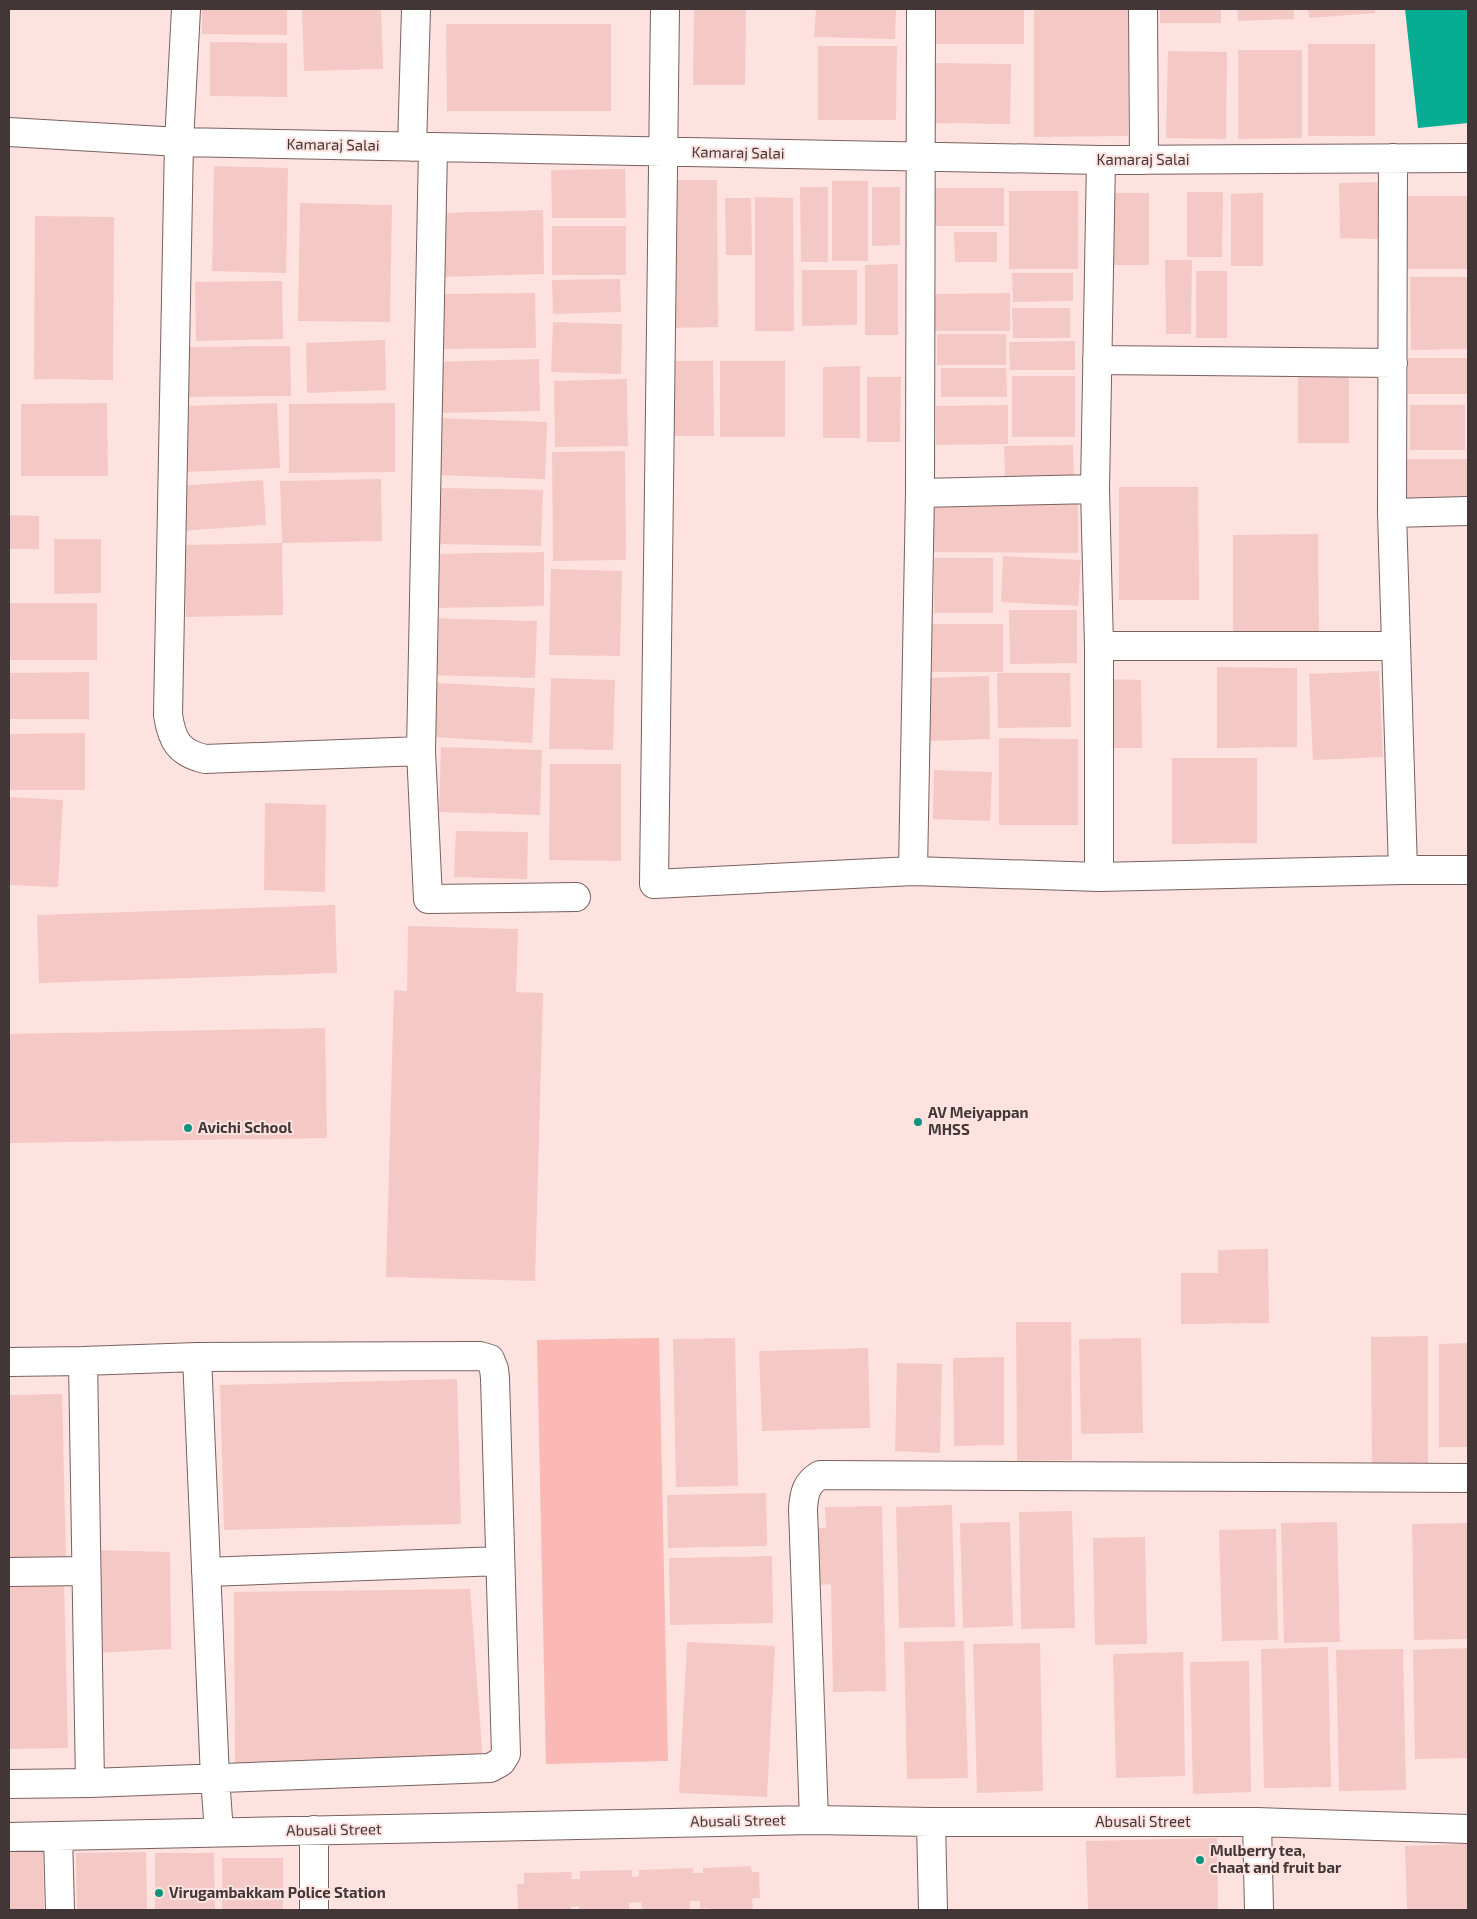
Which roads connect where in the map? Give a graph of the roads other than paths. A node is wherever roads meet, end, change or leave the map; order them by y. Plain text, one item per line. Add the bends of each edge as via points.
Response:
1 (186, 9) edge
2 (416, 9) edge
3 (665, 9) edge
4 (921, 9) edge
5 (1143, 9) edge
6 (9, 132) edge
7 (179, 142) junction
8 (422, 147) junction
9 (663, 152) junction
10 (921, 157) junction
11 (1393, 158) junction
12 (1468, 158) edge
13 (1101, 160) junction
14 (1144, 160) junction
15 (1097, 360) junction
16 (1393, 363) junction
17 (1095, 488) junction
18 (920, 493) junction
19 (1468, 512) edge
20 (1392, 513) junction
21 (1099, 646) junction
22 (1396, 646) junction
23 (421, 751) junction
24 (1403, 870) junction
25 (1468, 870) edge
26 (913, 871) junction
27 (1099, 877) junction
28 (576, 897) dead end
29 (197, 1357) junction
30 (83, 1361) junction
31 (9, 1362) edge
32 (1468, 1478) edge
33 (500, 1561) junction
34 (85, 1571) junction
35 (9, 1572) edge
36 (206, 1572) junction
37 (215, 1778) junction
38 (90, 1783) junction
39 (9, 1784) edge
40 (814, 1820) junction
41 (931, 1822) junction
42 (1257, 1822) junction
43 (1468, 1829) edge
44 (314, 1830) junction
45 (219, 1832) junction
46 (58, 1836) junction
47 (9, 1837) edge
48 (60, 1910) edge
49 (314, 1910) edge
50 (933, 1910) edge
51 (1258, 1910) edge

1 - 7 street
2 - 8 street
3 - 9 street
4 - 10 street
5 - 14 street
6 - 7 street, Kamaraj Salai
7 - 8 street, Kamaraj Salai
7 - 23 street via 170,729 179,746 190,755 205,759
8 - 9 street, Kamaraj Salai
8 - 23 street
9 - 10 street, Kamaraj Salai
9 - 26 street via 654,884
10 - 13 street, Kamaraj Salai
10 - 18 street
11 - 12 street, Kamaraj Salai
11 - 14 street, Kamaraj Salai
11 - 16 street
13 - 14 street, Kamaraj Salai
13 - 15 street
15 - 16 street
15 - 17 street
16 - 20 street
17 - 18 street
17 - 21 street
18 - 26 street
19 - 20 street
20 - 22 street
21 - 22 street
21 - 27 street
22 - 24 street
23 - 28 street via 428,899
24 - 25 street
24 - 27 street
26 - 27 street
29 - 30 street
29 - 33 street via 480,1356 490,1359 495,1378
29 - 36 street
30 - 31 street
30 - 34 street
32 - 40 street via 820,1475 807,1486 804,1496
33 - 36 street
33 - 37 street via 507,1745 502,1762 490,1768
34 - 35 street
34 - 38 street
36 - 37 street
37 - 38 street
37 - 45 street
38 - 39 street
40 - 41 street, Abusali Street
40 - 44 street, Abusali Street
41 - 42 street, Abusali Street
41 - 50 street
42 - 43 street, Abusali Street
42 - 51 street
44 - 45 street, Abusali Street
44 - 49 street
45 - 46 street, Abusali Street
46 - 47 street, Abusali Street
46 - 48 street

